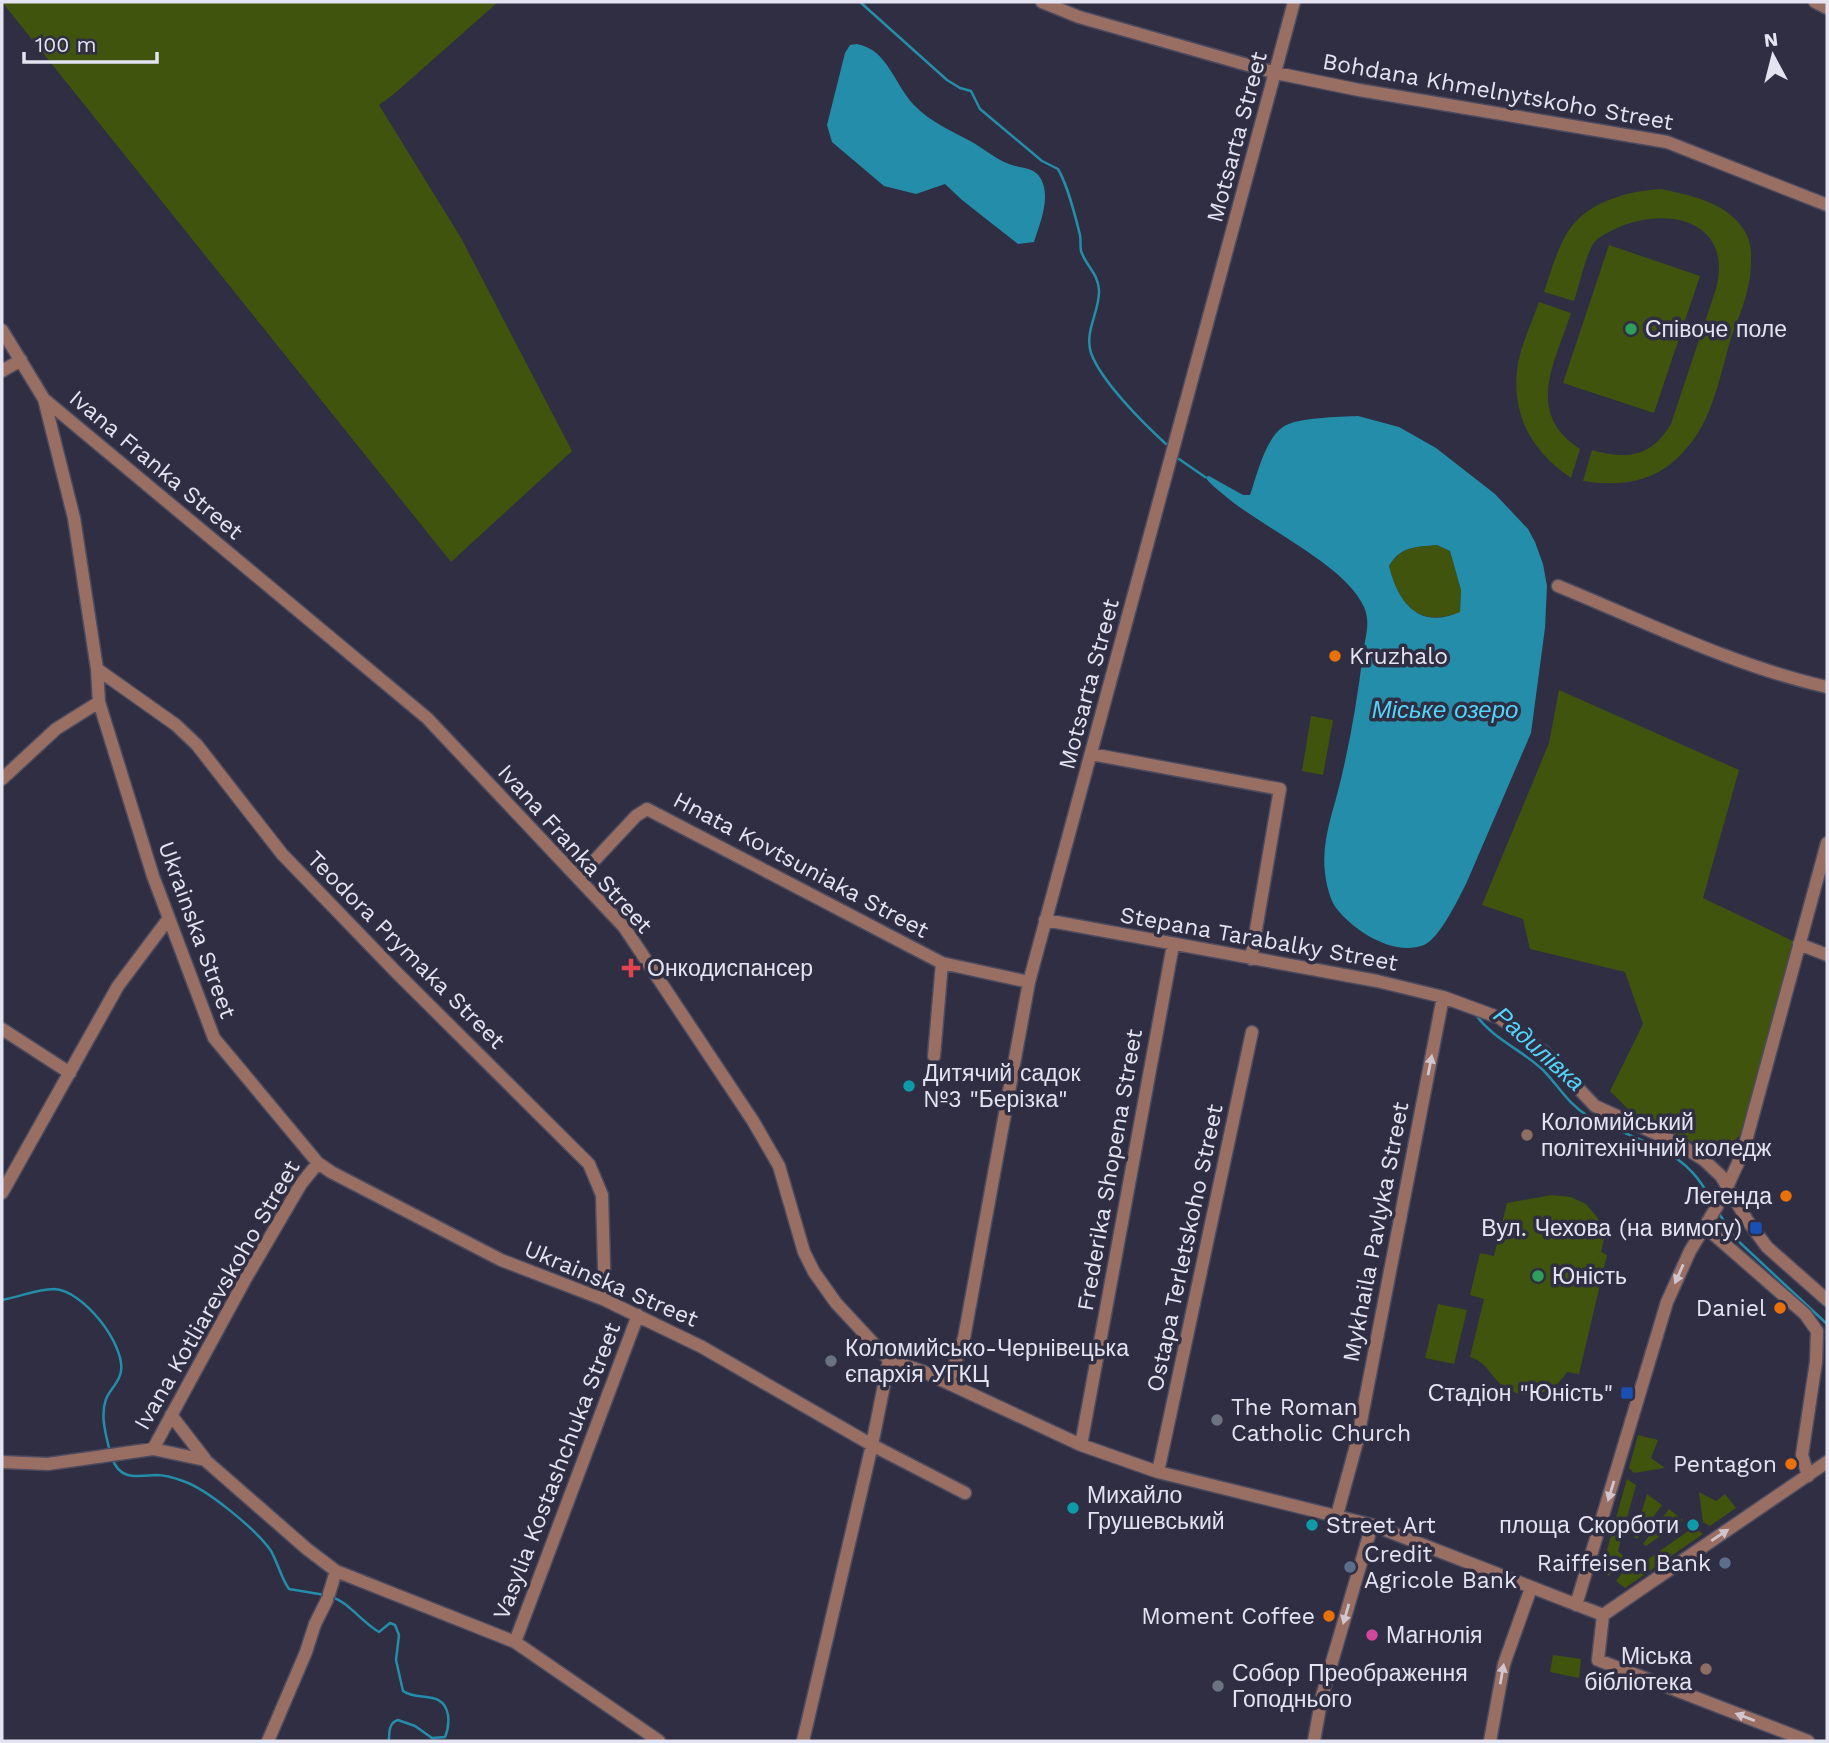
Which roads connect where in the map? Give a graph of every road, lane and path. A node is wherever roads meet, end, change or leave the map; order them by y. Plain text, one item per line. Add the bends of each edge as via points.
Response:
1 (1042, 2) edge
2 (1294, 2) edge
3 (1815, 2) edge
4 (1827, 8) edge
5 (1276, 73) junction
6 (1827, 205) edge
7 (2, 330) edge
8 (21, 360) junction
9 (2, 371) edge
10 (44, 399) junction
11 (1558, 586) dead end
12 (97, 669) junction
13 (1827, 687) edge
14 (99, 702) junction
15 (1091, 754) junction
16 (3, 775) edge
17 (1827, 843) edge
18 (578, 878) junction
19 (169, 918) junction
20 (1045, 920) junction
21 (1799, 944) junction
22 (1173, 945) junction
23 (1827, 955) edge
24 (1251, 959) junction
25 (942, 963) junction
26 (1029, 982) junction
27 (1443, 997) junction
28 (2, 1029) edge
29 (1252, 1032) dead end
30 (933, 1056) dead end
31 (70, 1073) junction
32 (318, 1163) junction
33 (1725, 1191) junction
34 (2, 1192) edge
35 (1707, 1220) junction
36 (605, 1300) junction
37 (1827, 1300) edge
38 (638, 1315) junction
39 (889, 1360) junction
40 (948, 1383) junction
41 (171, 1415) junction
42 (872, 1445) junction
43 (1081, 1445) junction
44 (153, 1449) junction
45 (205, 1460) junction
46 (2, 1462) edge
47 (1827, 1462) edge
48 (1158, 1472) junction
49 (1808, 1475) junction
50 (965, 1493) dead end
51 (1338, 1515) junction
52 (1372, 1525) junction
53 (336, 1572) junction
54 (1531, 1588) junction
55 (1576, 1605) junction
56 (1603, 1615) junction
57 (515, 1642) junction
58 (268, 1741) edge
59 (659, 1741) edge
60 (803, 1741) edge
61 (1314, 1741) edge
62 (1490, 1741) edge
63 (1808, 1741) edge

1 - 5 street, Bohdana Khmelnytskoho Street via 1079,17
2 - 5 street, Motsarta Street
3 - 4 street
5 - 6 street, Bohdana Khmelnytskoho Street via 1668,142
5 - 15 street, Motsarta Street
7 - 8 street, Ivana Franka Street
8 - 9 street
8 - 10 street, Ivana Franka Street
10 - 12 street, Ukrainska Street via 74,518
10 - 18 street, Ivana Franka Street via 426,718
11 - 13 street via 1738,659
12 - 14 street, Ukrainska Street
12 - 36 street, Teodora Prymaka Street via 197,745 282,854 589,1164 602,1195
14 - 16 street via 56,729
14 - 19 street, Ukrainska Street
15 - 20 street, Motsarta Street
15 - 24 street via 1280,789
17 - 21 street
18 - 25 street, Hnata Kovtsuniaka Street via 647,809
18 - 39 street, Ivana Franka Street via 628,933 753,1121 784,1176 804,1252 820,1283
19 - 31 street via 118,986
19 - 32 street, Ukrainska Street via 214,1038
20 - 22 street, Stepana Tarabalky Street
20 - 26 street, Motsarta Street
21 - 23 street
21 - 33 street via 1743,1152
22 - 24 street, Stepana Tarabalky Street
22 - 43 street, Frederika Shopena Street
24 - 27 street, Stepana Tarabalky Street
25 - 26 street, Hnata Kovtsuniaka Street
25 - 30 street
26 - 40 street, Motsarta Street via 964,1338
27 - 33 street, Stepana Tarabalky Street via 1511,1026 1544,1052 1595,1106 1695,1154 1715,1169
51 -> 27 street, Mykhaila Pavlyka Street via 1357,1443
28 - 31 street
29 - 48 street, Ostapa Terletskoho Street
31 - 34 street
32 - 36 street, Ukrainska Street via 502,1260
32 - 41 street, Ivana Kotliarevskoho Street via 301,1184
33 - 35 street
33 - 37 street via 1767,1247
35 - 49 street via 1817,1331 1802,1455
35 -> 55 street via 1667,1302
36 - 38 street, Ukrainska Street
38 - 42 street, Ukrainska Street
38 - 57 street, Vasylia Kostashchuka Street
39 - 40 street, Ivana Franka Street
39 - 42 street
40 - 43 street, Ivana Franka Street
41 - 44 street, Ivana Kotliarevskoho Street
41 - 45 street
42 - 50 street, Ukrainska Street
42 - 60 street
43 - 48 street, Ivana Franka Street
44 - 45 street
44 - 46 street via 48,1464
45 - 53 street
47 - 49 street
48 - 51 street, Ivana Franka Street
56 -> 49 street
51 - 52 street, Ivana Franka Street
52 - 54 street, Ivana Franka Street
52 -> 61 street via 1322,1696
53 - 57 street
53 - 58 street
54 - 55 street, Ivana Franka Street
62 -> 54 street via 1504,1664
55 - 56 street, Ivana Franka Street
63 -> 56 street via 1598,1660
57 - 59 street

